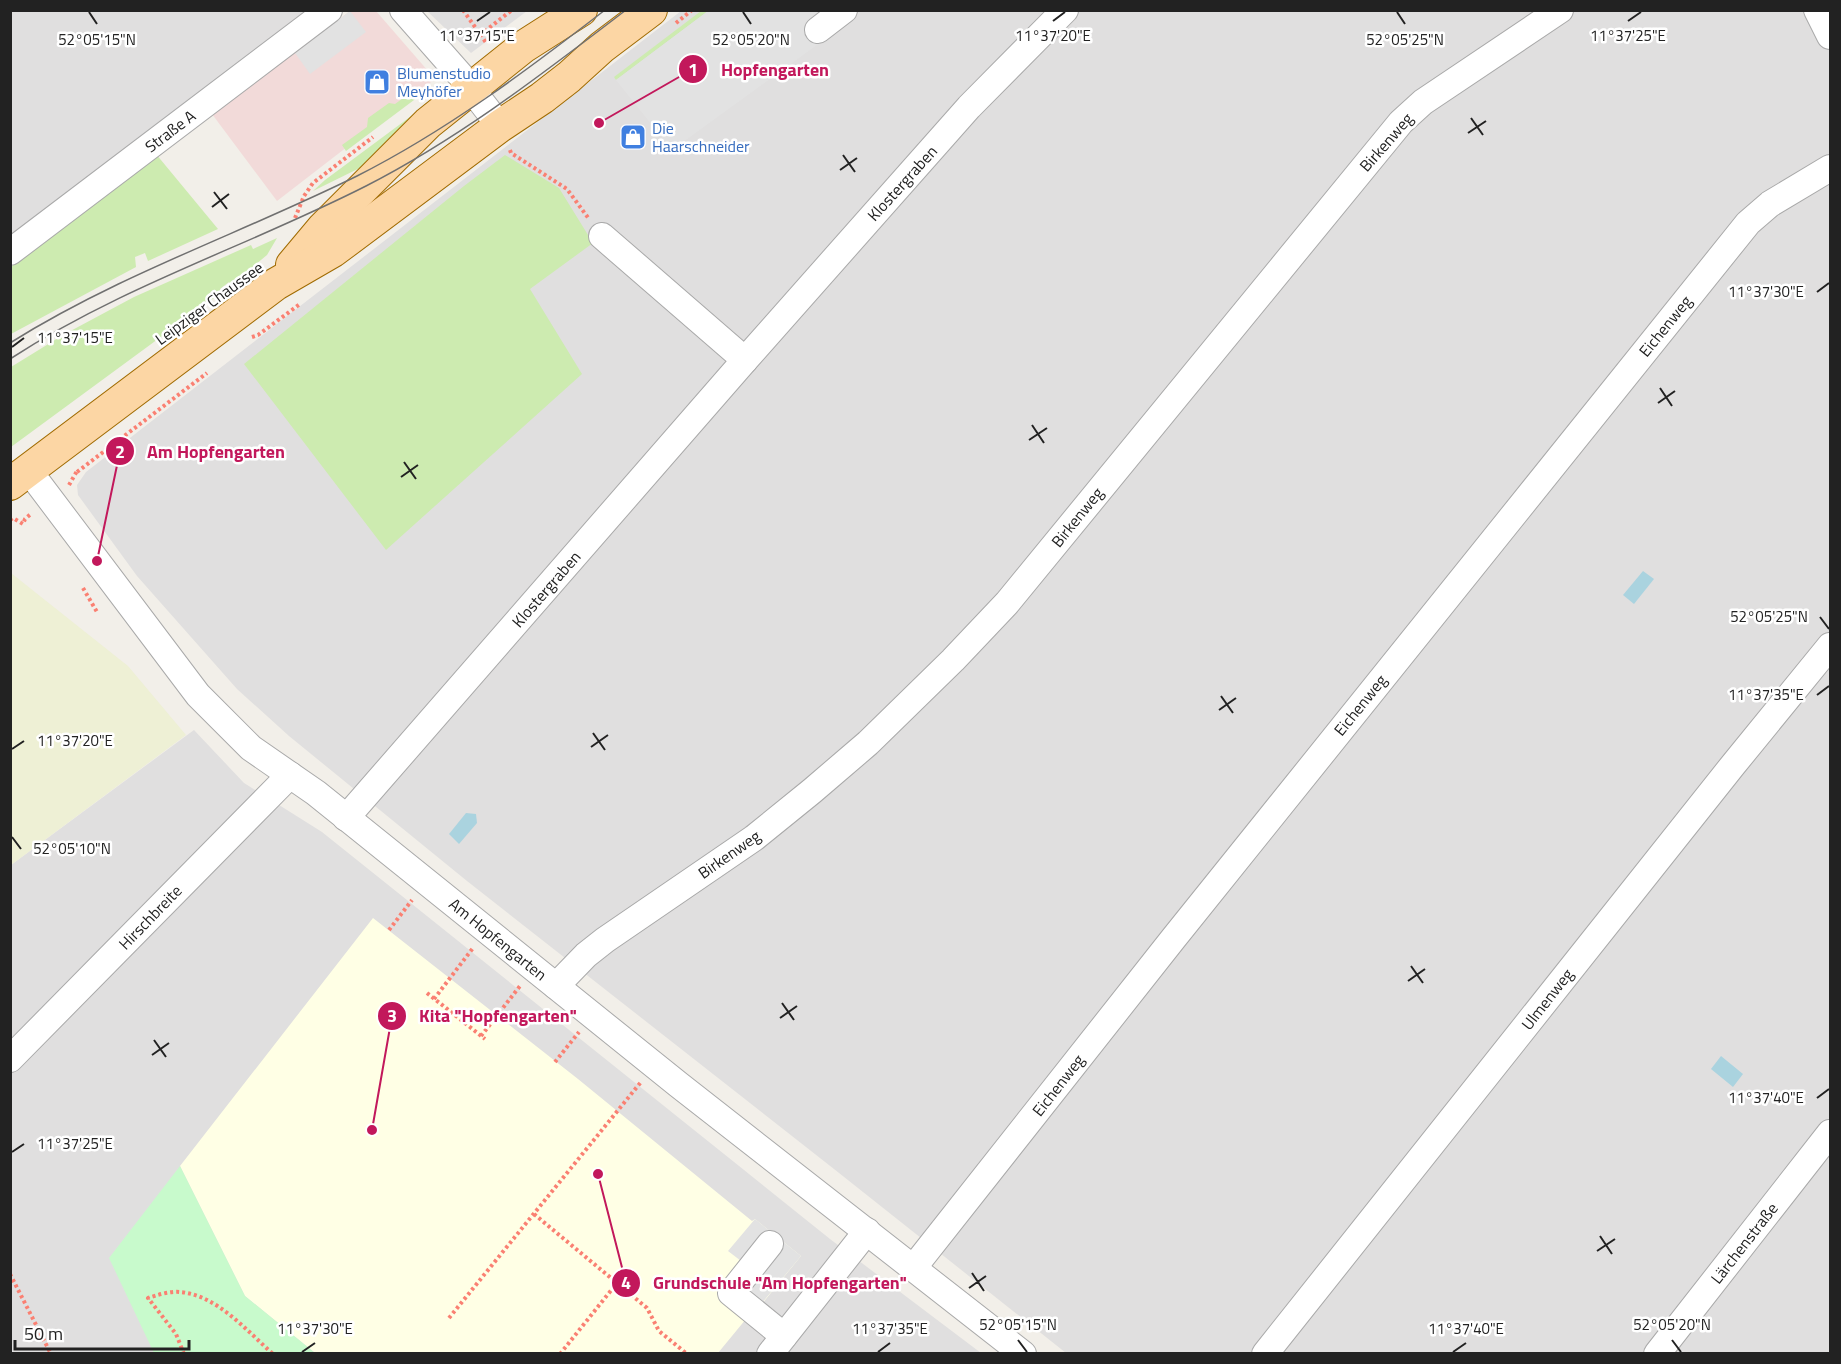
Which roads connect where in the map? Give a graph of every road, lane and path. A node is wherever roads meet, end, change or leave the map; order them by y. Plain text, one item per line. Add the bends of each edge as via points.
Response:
1 (329, 10) edge
2 (403, 10) edge
3 (463, 10) edge
4 (512, 10) edge
5 (581, 10) edge
6 (651, 10) edge
7 (844, 10) edge
8 (1065, 10) edge
9 (1560, 10) edge
10 (1817, 10) edge
11 (818, 30) dead end
12 (1830, 36) edge
13 (471, 87) junction
14 (378, 134) dead end
15 (503, 143) junction
16 (1830, 168) edge
17 (291, 225) dead end
18 (602, 236) joint
19 (10, 252) edge
20 (276, 284) junction
21 (304, 301) dead end
22 (249, 338) dead end
23 (745, 360) junction
24 (208, 372) dead end
25 (77, 472) dead end
26 (20, 477) edge
27 (10, 520) edge
28 (22, 524) dead end
29 (83, 588) dead end
30 (97, 612) dead end
31 (1830, 646) edge
32 (290, 775) junction
33 (346, 818) junction
34 (426, 882) junction
35 (388, 930) dead end
36 (487, 931) junction
37 (534, 969) junction
38 (556, 986) junction
39 (427, 993) dead end
40 (434, 999) junction
41 (592, 1015) junction
42 (10, 1059) edge
43 (555, 1062) dead end
44 (655, 1065) junction
45 (1830, 1133) edge
46 (534, 1214) junction
47 (867, 1231) junction
48 (771, 1244) dead end
49 (914, 1267) junction
50 (10, 1274) edge
51 (617, 1283) junction
52 (449, 1318) dead end
53 (777, 1345) edge
54 (51, 1353) edge
55 (184, 1353) edge
56 (273, 1353) edge
57 (560, 1353) edge
58 (687, 1353) edge
59 (1023, 1353) edge
60 (1265, 1353) edge
61 (1657, 1353) edge

1 - 19 street, Straße A
2 - 13 street
3 - 4 path via 479,32
5 - 13 main road, Leipziger Chaussee
6 - 15 main road, Leipziger Chaussee via 542,98
7 - 11 street
8 - 23 street, Klostergraben via 969,107
9 - 38 street, Birkenweg via 1428,99 1401,122 1007,603 905,708 841,768 762,831 605,940
10 - 12 street
13 - 15 street
13 - 20 main road, Leipziger Chaussee via 428,123 332,220
14 - 17 path via 313,183
15 - 18 path via 511,153 567,189
15 - 20 main road, Leipziger Chaussee
16 - 49 street, Eichenweg via 1770,204 1748,223
18 - 23 street
20 - 26 main road, Leipziger Chaussee
21 - 22 path
23 - 33 street, Klostergraben
24 - 25 path
26 - 32 street, Am Hopfengarten via 198,694 251,748
27 - 28 path
29 - 30 path
31 - 60 street, Ulmenweg
32 - 33 street, Am Hopfengarten
32 - 42 street, Hirschbreite
33 - 34 street, Am Hopfengarten
34 - 35 path
34 - 36 street, Am Hopfengarten
36 - 37 street, Am Hopfengarten
36 - 40 path
37 - 38 street, Am Hopfengarten
37 - 40 path via 483,1038
38 - 41 street, Am Hopfengarten
39 - 40 path
41 - 43 path
41 - 44 street, Am Hopfengarten
44 - 46 path
44 - 47 street, Am Hopfengarten
45 - 61 street, Lärchenstraße
46 - 51 path
46 - 52 path
47 - 49 street, Am Hopfengarten
47 - 53 street
48 - 53 street via 730,1293
49 - 59 street, Am Hopfengarten
50 - 54 path
51 - 57 path
51 - 58 path via 647,1308 659,1331
55 - 56 path via 176,1334 148,1298 178,1292 196,1295 231,1316

